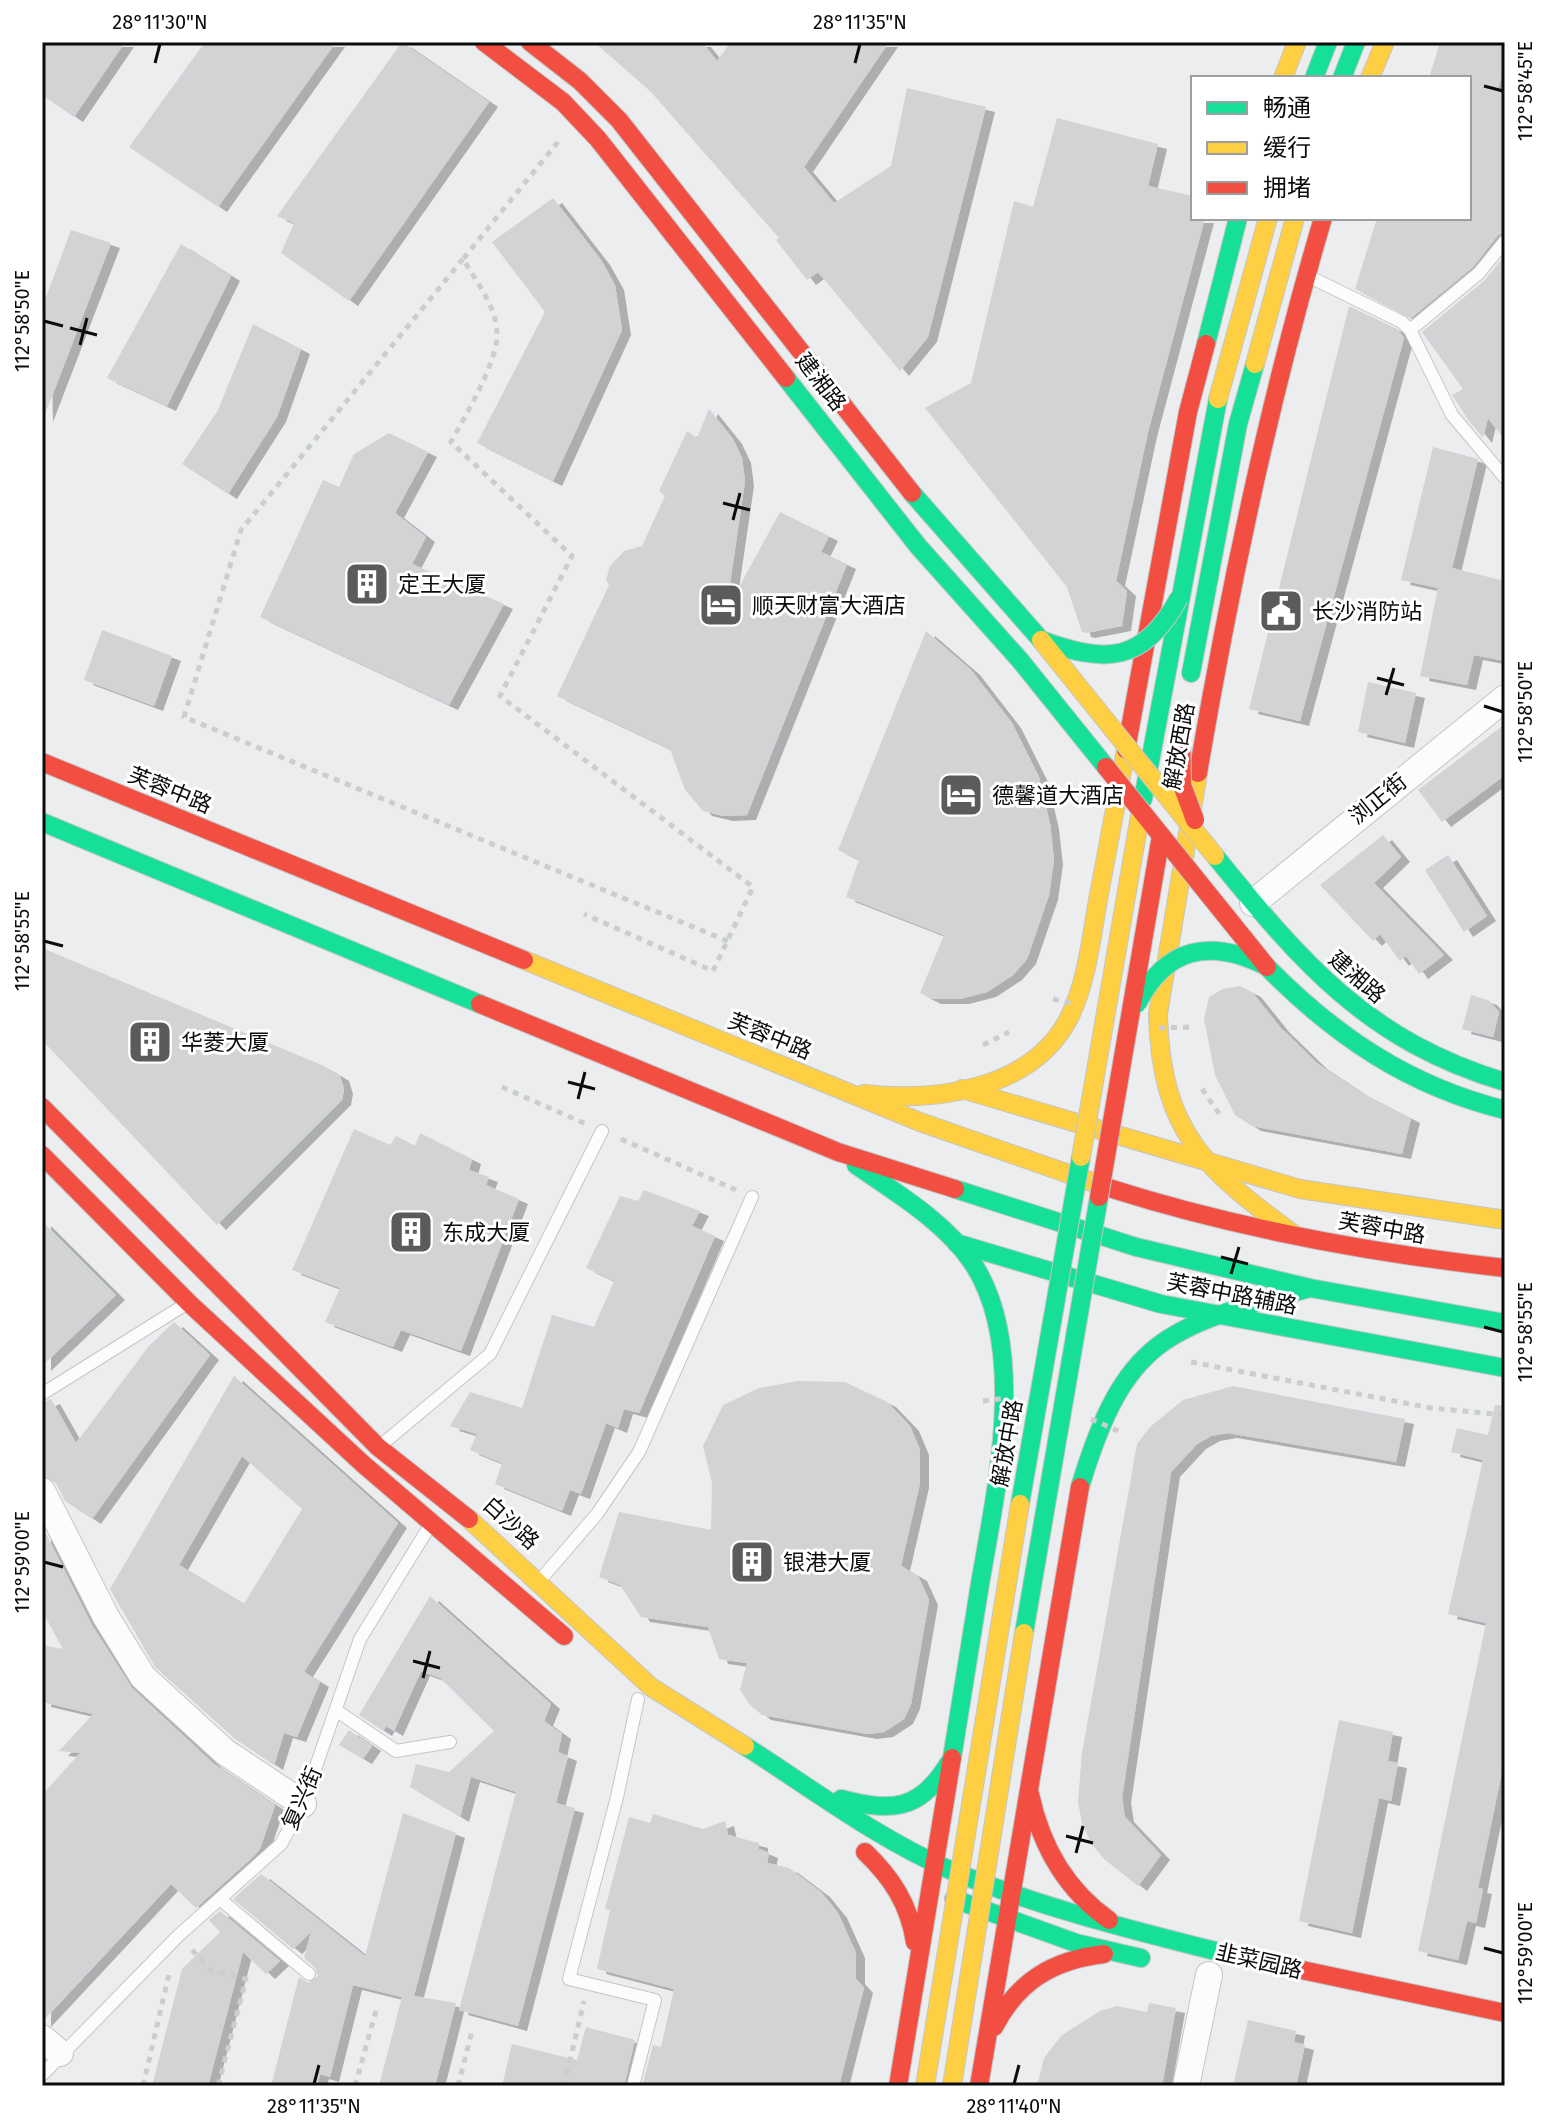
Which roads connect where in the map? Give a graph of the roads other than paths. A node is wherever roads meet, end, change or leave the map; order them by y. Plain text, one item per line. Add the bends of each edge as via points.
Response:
1 (484, 42) edge
2 (530, 42) edge
3 (1297, 42) edge
4 (1328, 42) edge
5 (1356, 42) edge
6 (1385, 42) edge
7 (1284, 76) edge
8 (1315, 76) edge
9 (1343, 76) edge
10 (1371, 76) edge
11 (1237, 220) edge
12 (1267, 220) edge
13 (1294, 220) edge
14 (1322, 220) edge
15 (1505, 241) edge
16 (1305, 275) junction
17 (1410, 330) junction
18 (1505, 478) edge
19 (1179, 598) junction
20 (1041, 640) junction
21 (1189, 685) dead end
22 (1505, 698) edge
23 (42, 762) edge
24 (1106, 767) junction
25 (1148, 773) junction
26 (1168, 798) junction
27 (1141, 810) junction
28 (42, 822) edge
29 (1161, 836) junction
30 (1215, 856) junction
31 (1132, 860) junction
32 (1253, 903) junction
33 (1267, 967) junction
34 (1130, 1024) junction
35 (1505, 1082) edge
36 (962, 1089) junction
37 (841, 1090) junction
38 (42, 1107) edge
39 (1505, 1110) edge
40 (602, 1131) road end
41 (838, 1152) junction
42 (42, 1155) edge
43 (1212, 1165) junction
44 (752, 1197) road end
45 (1505, 1220) edge
46 (1296, 1236) junction
47 (956, 1243) junction
48 (1505, 1268) edge
49 (1310, 1288) junction
50 (189, 1303) junction
51 (1215, 1315) junction
52 (1505, 1323) edge
53 (1505, 1368) edge
54 (42, 1394) edge
55 (378, 1447) junction
56 (42, 1491) edge
57 (450, 1501) junction
58 (432, 1523) junction
59 (539, 1581) junction
60 (583, 1652) dead end
61 (605, 1671) dead end
62 (638, 1699) junction
63 (337, 1711) junction
64 (677, 1726) dead end
65 (450, 1742) dead end
66 (950, 1762) junction
67 (1028, 1779) junction
68 (807, 1785) junction
69 (303, 1804) junction
70 (934, 1862) junction
71 (929, 1888) junction
72 (1010, 1893) junction
73 (221, 1900) junction
74 (1006, 1919) junction
75 (1124, 1929) junction
76 (1118, 1953) junction
77 (1163, 1964) dead end
78 (309, 1974) dead end
79 (916, 1974) junction
80 (1209, 1975) dead end
81 (1505, 2013) edge
82 (51, 2046) edge
83 (986, 2047) junction
84 (42, 2075) edge
85 (633, 2086) edge
86 (898, 2086) edge
87 (925, 2086) edge
88 (952, 2086) edge
89 (979, 2086) edge
90 (1186, 2086) edge

1 - 24 main road, 建湘路 via 563,102 643,193 918,546
2 - 20 main road, 建湘路 via 619,120 939,528
3 - 7 main road
4 - 8 main road
5 - 9 main road
6 - 10 main road
11 - 36 main road via 1188,412 1079,992 1061,1030 1043,1050 1020,1068
12 - 19 main road, 解放西路 via 1213,418
13 - 21 main road, 解放西路 via 1238,424
14 - 16 main road, 解放西路
15 - 17 lane via 1479,273
16 - 17 lane
16 - 43 main road, 解放西路 via 1244,523 1158,1014 1157,1040 1169,1108
17 - 18 lane via 1452,415
19 - 20 main road, bridge via 1156,637 1121,655 1084,655
19 - 25 main road, 解放西路, bridge
20 - 25 main road, 建湘路, bridge
22 - 32 street, 浏正街
23 - 37 main road, 芙蓉中路
24 - 27 main road, 建湘路, bridge
24 - 31 main road, bridge via 1127,821
25 - 26 main road, 建湘路, bridge
25 - 27 main road, 解放西路
26 - 29 main road, 解放西路
26 - 30 main road, 建湘路, bridge
26 - 30 main road, 解放西路, bridge via 1182,723 1180,765 1187,805
27 - 29 main road, 建湘路, bridge
27 - 31 main road, 解放中路, bridge
28 - 41 main road
29 - 33 main road, 建湘路, bridge
29 - 34 main road, bridge
30 - 32 main road, 建湘路
31 - 87 main road, 解放中路, bridge
32 - 35 main road, 建湘路 via 1315,975 1370,1022 1444,1063
33 - 34 main road, bridge via 1232,951 1176,955 1146,986
33 - 39 main road via 1334,1030 1396,1072 1437,1091
34 - 88 main road, bridge
36 - 37 main road via 924,1097
36 - 43 main road
37 - 46 main road, 芙蓉中路 via 1041,1165 1169,1205
38 - 55 main road, 白沙路
40 - 55 lane via 490,1354
41 - 47 main road, 解放中路
41 - 49 main road via 1136,1247
42 - 50 main road
43 - 45 main road via 1300,1189
43 - 46 main road, 解放西路
44 - 59 lane via 639,1452 597,1514
46 - 48 main road, 芙蓉中路 via 1384,1255
47 - 51 main road, 芙蓉中路辅路 via 1126,1296
47 - 66 main road, 解放中路 via 974,1264 987,1296 1003,1379 1003,1432
49 - 51 main road
49 - 52 main road
50 - 54 lane
50 - 58 main road
51 - 53 main road, 芙蓉中路辅路
51 - 67 main road via 1146,1349 1127,1371 1104,1414 1074,1506
55 - 57 main road, 白沙路
56 - 69 street via 143,1677 225,1752
57 - 58 lane, 复兴街
57 - 59 main road, 白沙路
58 - 60 main road
58 - 63 lane, 复兴街 via 360,1639
59 - 68 main road, 白沙路 via 651,1687
61 - 62 main road
62 - 64 main road
62 - 85 lane via 569,1979 655,2000
63 - 65 lane via 396,1751
63 - 69 lane, 复兴街
66 - 68 main road via 927,1795 907,1806 859,1804
66 - 70 main road, 解放中路
67 - 72 main road
67 - 75 main road via 1039,1830 1071,1889
68 - 70 main road, 白沙路
69 - 73 lane, 复兴街 via 281,1844
70 - 71 main road, 解放中路
70 - 72 main road, 白沙路
71 - 74 main road
71 - 79 main road, 解放中路
71 - 79 main road via 859,1848 901,1892 911,1915
72 - 74 main road
72 - 75 main road, 韭菜园路
73 - 78 lane
73 - 82 lane, 复兴街
74 - 76 main road
74 - 83 main road
75 - 81 main road, 韭菜园路
76 - 77 main road
76 - 83 main road via 1082,1956 1033,1975 999,2016
79 - 86 main road, 解放中路
80 - 90 street
82 - 84 lane, 复兴街
83 - 89 main road

